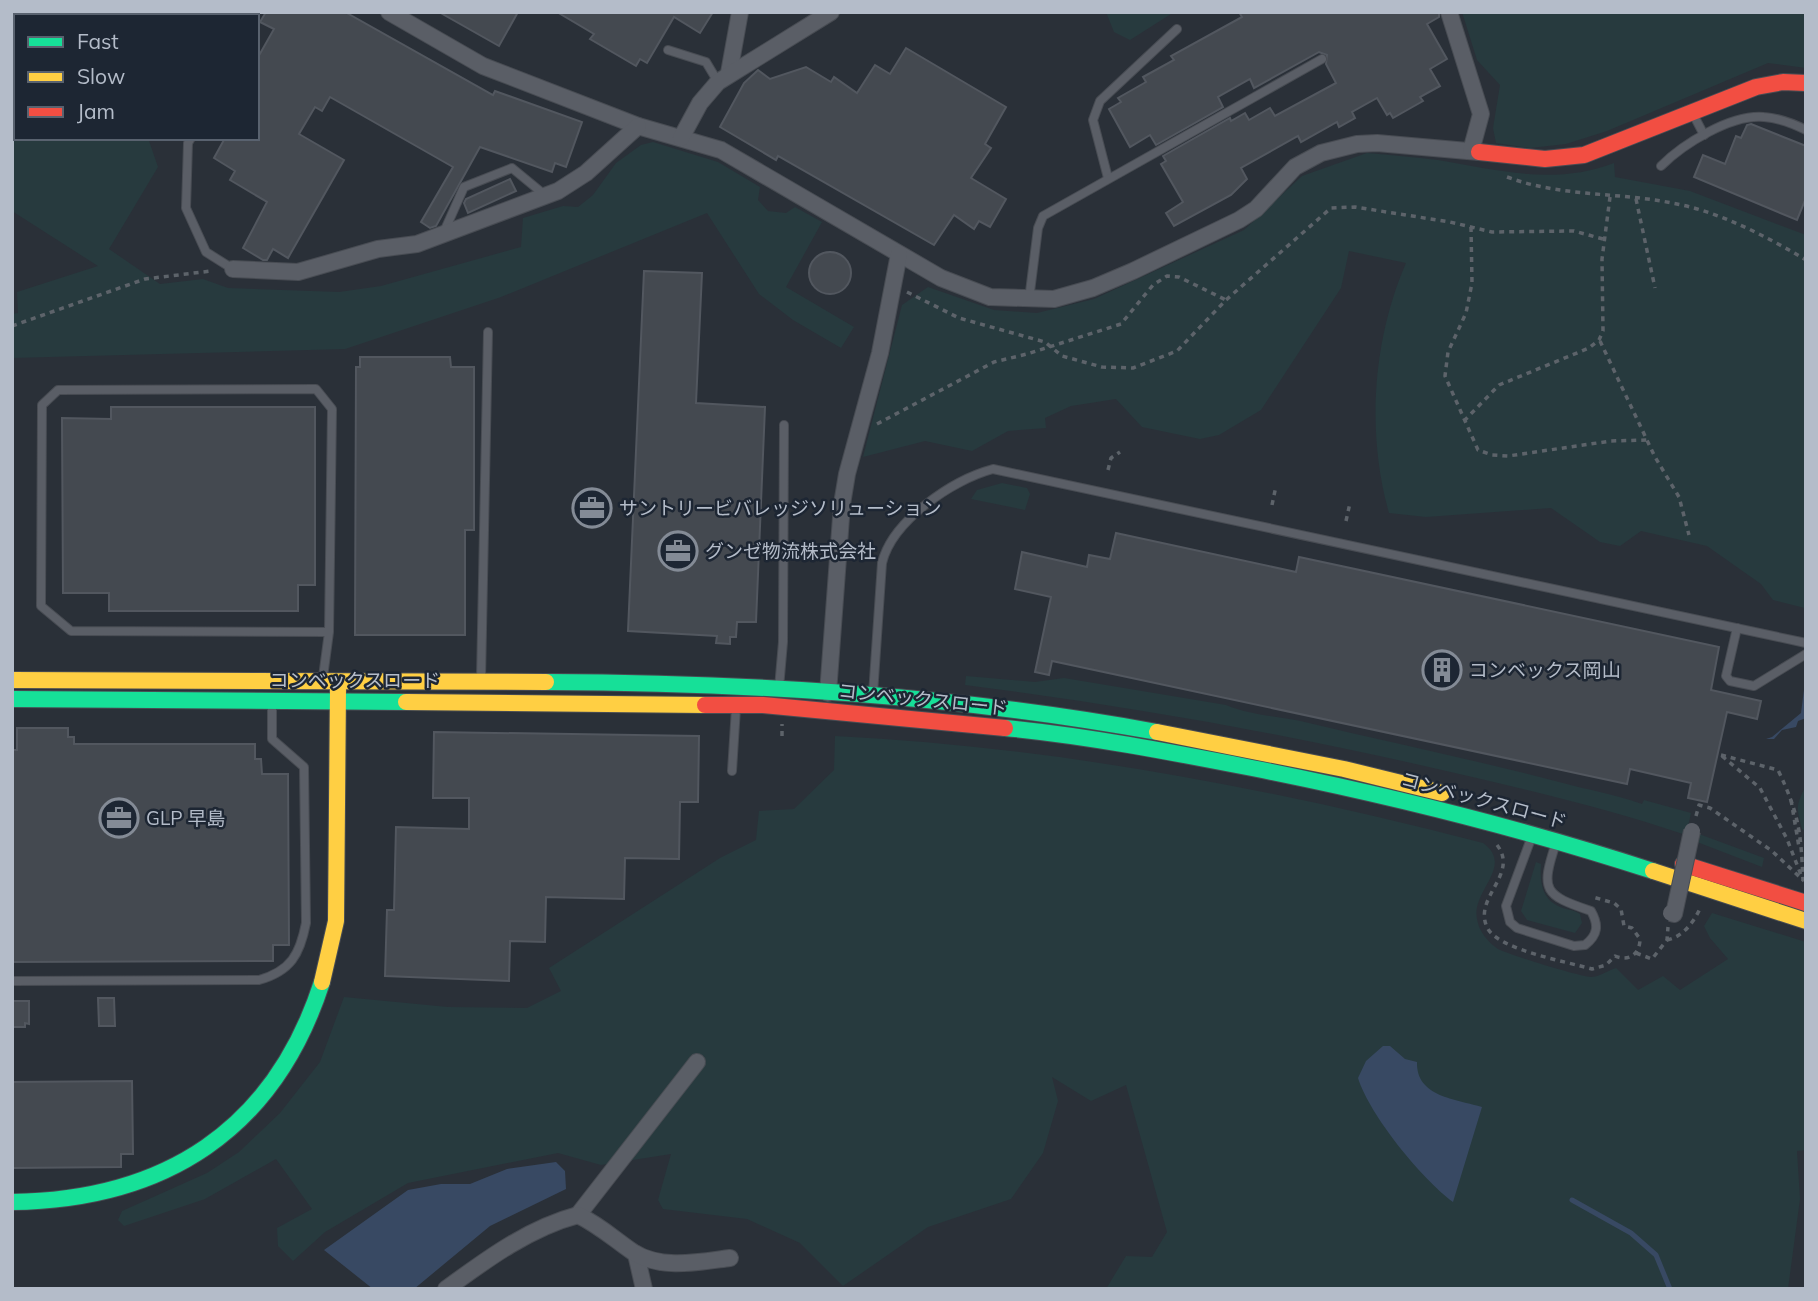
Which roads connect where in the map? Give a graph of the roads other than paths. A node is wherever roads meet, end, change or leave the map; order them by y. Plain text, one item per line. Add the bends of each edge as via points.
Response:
1 (389, 12) edge
2 (740, 12) edge
3 (831, 12) edge
4 (1449, 12) edge
5 (1177, 30) dead end
6 (668, 50) dead end
7 (1322, 59) dead end
8 (724, 77) junction
9 (1806, 83) edge
10 (1692, 112) junction
11 (638, 126) junction
12 (1806, 130) edge
13 (1704, 135) junction
14 (681, 138) junction
15 (190, 140) edge
16 (1475, 151) junction
17 (1661, 166) dead end
18 (1108, 177) junction
19 (546, 196) junction
20 (443, 234) junction
21 (899, 254) junction
22 (233, 269) joint
23 (1029, 300) junction
24 (488, 332) dead end
25 (784, 425) dead end
26 (1737, 628) junction
27 (329, 632) junction
28 (1806, 643) edge
29 (1806, 654) edge
30 (12, 680) edge
31 (273, 682) junction
32 (330, 683) junction
33 (481, 683) junction
34 (828, 693) junction
35 (737, 696) junction
36 (778, 698) junction
37 (873, 698) junction
38 (12, 699) edge
39 (272, 701) junction
40 (320, 701) junction
41 (338, 701) junction
42 (481, 702) junction
43 (733, 771) dead end
44 (1692, 831) dead end
45 (1533, 834) junction
46 (1557, 840) junction
47 (1806, 903) edge
48 (1806, 921) edge
49 (1672, 922) road end
50 (12, 981) edge
51 (697, 1062) dead end
52 (12, 1202) edge
53 (578, 1215) junction
54 (636, 1254) junction
55 (730, 1258) dead end
56 (446, 1289) edge
57 (644, 1289) edge

1 - 11 street via 483,66
2 - 8 street
3 - 8 street
4 - 16 street via 1481,114
5 - 18 lane via 1100,101 1093,120
6 - 8 lane via 706,62
7 - 18 lane
8 - 14 street via 700,103
9 - 10 street via 1771,83
10 - 13 lane
10 - 16 street via 1584,155 1533,159
11 - 14 street
11 - 19 street via 586,173
12 - 13 lane via 1761,116
13 - 17 lane via 1680,147
14 - 21 street via 721,150
15 - 22 lane via 186,208 206,252
16 - 23 street via 1377,143 1321,153 1295,167 1256,209 1239,220 1093,288 1054,299
18 - 23 lane via 1043,216
19 - 20 street
19 - 20 lane via 512,168 464,187
20 - 22 street via 315,270 272,273
21 - 23 street via 970,291
21 - 34 street via 842,504
24 - 33 lane
25 - 36 lane via 783,642
26 - 28 lane
26 - 29 lane via 1726,676 1730,681 1754,686
26 - 37 lane via 993,469 969,477 907,519 885,548
27 - 27 lane via 71,631 40,607 42,405 58,390 316,389 332,409
27 - 32 lane
30 - 31 street, コンベックスロード
31 - 32 street, コンベックスロード
31 - 39 lane
32 - 33 street, コンベックスロード
32 - 40 lane
32 - 41 street
33 - 35 street, コンベックスロード via 643,683
33 - 42 lane
34 - 36 street, コンベックスロード
34 - 37 street, コンベックスロード
35 - 36 street, コンベックスロード
35 - 42 street, コンベックスロード
35 - 43 lane
36 - 45 street, コンベックスロード via 1142,746 1368,791
37 - 47 street, コンベックスロード via 1145,729 1375,776 1570,829
38 - 39 street, コンベックスロード
39 - 40 street, コンベックスロード
39 - 50 lane via 272,739 304,768 306,923 302,947 292,963 277,975 259,980
40 - 41 street, コンベックスロード
41 - 42 street, コンベックスロード
41 - 52 street via 337,897 331,958 318,1003 282,1069 238,1121 175,1167 101,1194
44 - 49 street, bridge
45 - 46 street, コンベックスロード
45 - 46 lane via 1507,914 1517,928 1574,946 1585,945 1593,939 1597,920 1591,911 1558,900 1548,888 1546,871
46 - 48 street, コンベックスロード
51 - 53 street
53 - 54 street
53 - 56 street via 495,1253
54 - 55 street via 680,1264
54 - 57 street

